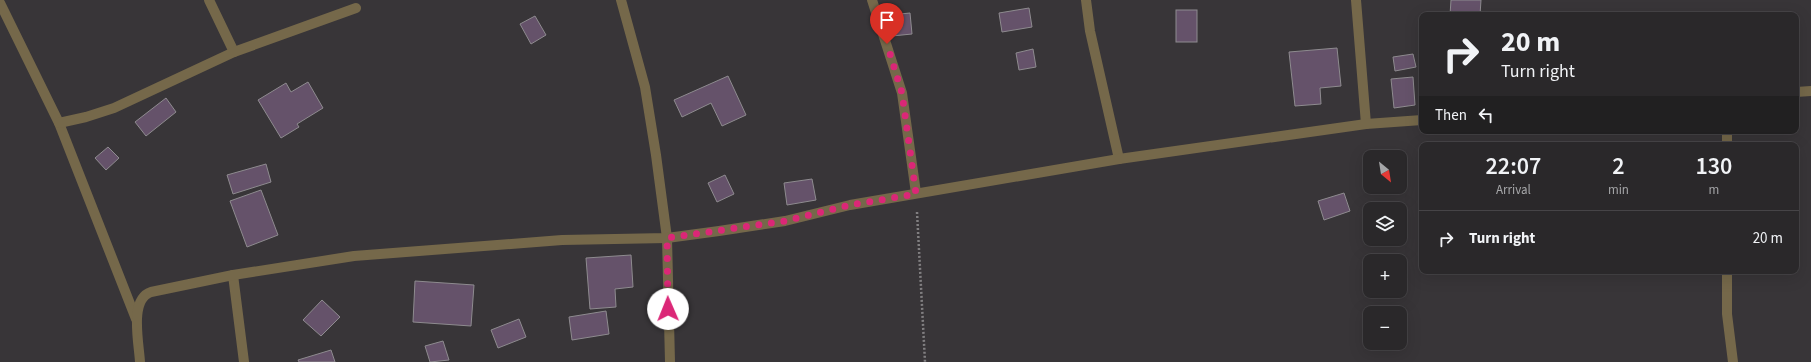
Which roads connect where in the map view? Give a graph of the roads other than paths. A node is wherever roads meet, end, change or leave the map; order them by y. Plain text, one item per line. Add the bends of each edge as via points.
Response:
1 (5, 0) edge
2 (209, 0) edge
3 (620, 0) edge
4 (872, 0) edge
5 (1086, 0) edge
6 (1356, 0) edge
7 (0, 3) edge
8 (356, 8) dead end
9 (234, 52) junction
10 (1811, 91) edge
11 (1799, 92) edge
12 (1419, 120) edge
13 (59, 123) junction
14 (1366, 124) junction
15 (1119, 159) junction
16 (916, 194) junction
17 (667, 238) junction
18 (1727, 274) edge
19 (233, 275) junction
20 (137, 320) junction
21 (140, 362) edge
22 (244, 362) edge
23 (670, 362) edge
24 (1734, 362) edge

1 - 7 street
2 - 9 street
3 - 17 street via 645,87
4 - 16 street via 902,93
5 - 15 street via 1090,31
6 - 14 street
7 - 13 street
8 - 9 street
9 - 13 street via 114,108
10 - 11 street
12 - 14 street
13 - 20 street
14 - 15 street
15 - 16 street
16 - 17 street via 850,205 785,221
17 - 19 street via 562,240 354,256
17 - 23 street
18 - 24 street via 1727,314
19 - 20 street via 147,293 140,301
19 - 22 street
20 - 21 street

